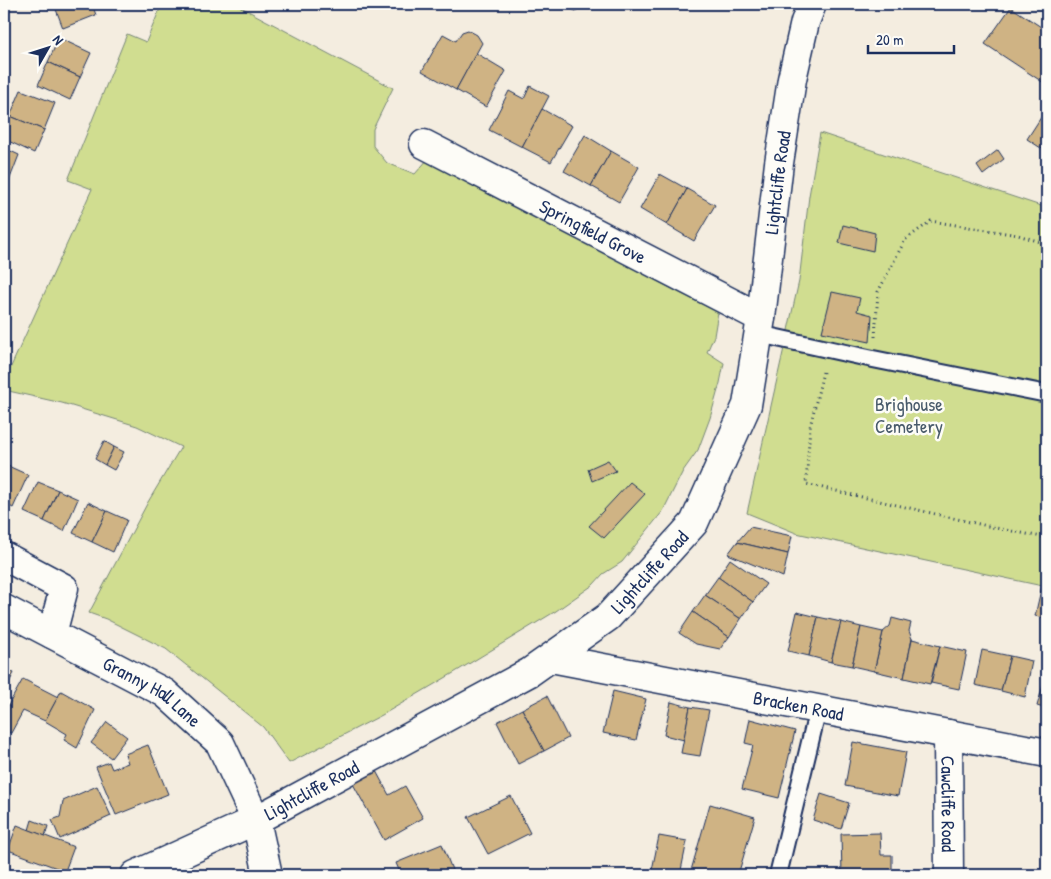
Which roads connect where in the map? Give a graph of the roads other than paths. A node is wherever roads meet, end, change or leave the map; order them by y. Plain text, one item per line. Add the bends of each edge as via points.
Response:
1 (812, 4) edge
2 (424, 144) dead end
3 (760, 326) junction
4 (1047, 394) edge
5 (4, 556) edge
6 (4, 609) edge
7 (52, 634) junction
8 (551, 658) junction
9 (818, 709) junction
10 (948, 734) junction
11 (1047, 753) edge
12 (256, 820) junction
13 (135, 875) edge
14 (268, 875) edge
15 (778, 875) edge
16 (948, 875) edge

1 - 3 street, Lightcliffe Road via 792,79
2 - 3 street, Springfield Grove
3 - 4 lane via 829,350
3 - 8 street, Lightcliffe Road via 747,405 694,523 608,617
5 - 7 street via 64,588
6 - 7 street, Granny Hall Lane
7 - 12 street, Granny Hall Lane via 165,693 220,742
8 - 9 street, Bracken Road
8 - 12 street, Lightcliffe Road
9 - 10 street, Bracken Road
9 - 15 lane
10 - 11 street, Bracken Road
10 - 16 street, Cawcliffe Road
12 - 13 street, Lightcliffe Road
12 - 14 street, Granny Hall Lane

